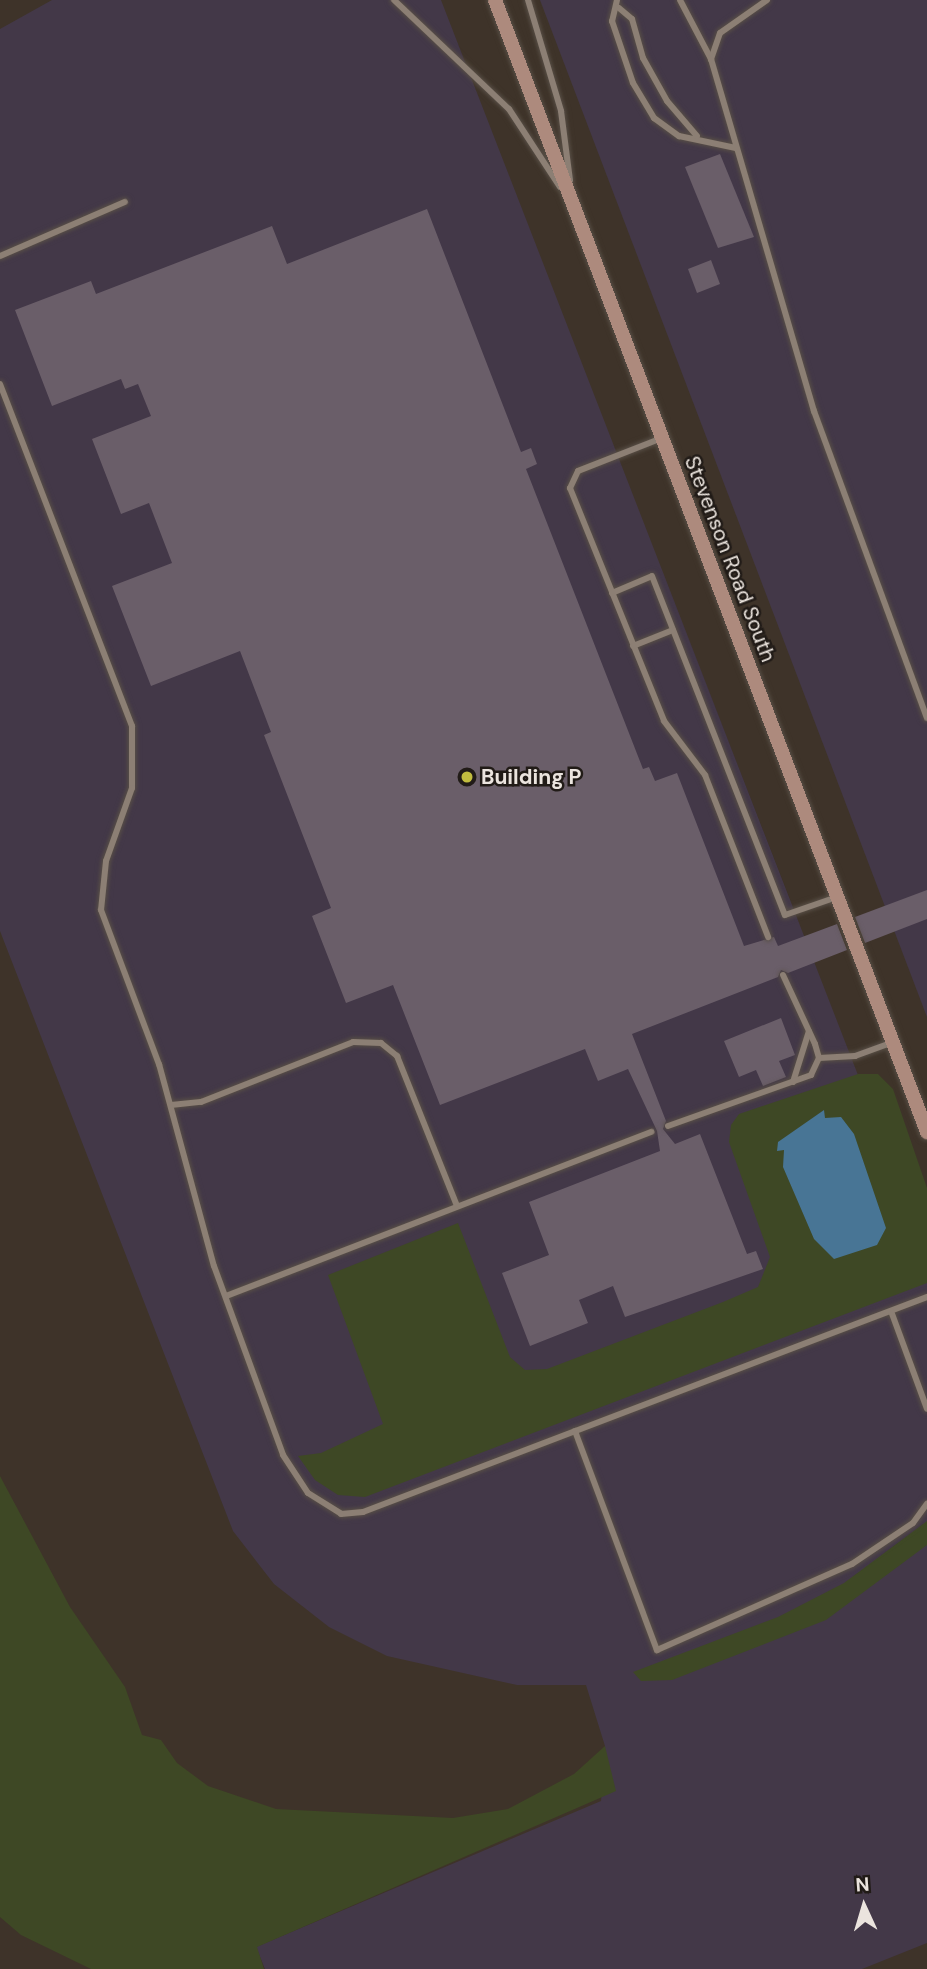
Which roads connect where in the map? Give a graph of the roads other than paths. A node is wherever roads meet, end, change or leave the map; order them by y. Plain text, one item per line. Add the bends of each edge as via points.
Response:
1 (394, 0) edge
2 (495, 0) edge
3 (528, 0) edge
4 (680, 0) edge
5 (767, 0) edge
6 (618, 4) edge
7 (711, 59) junction
8 (697, 136) junction
9 (737, 148) junction
10 (125, 202) dead end
11 (573, 206) junction
12 (0, 256) edge
13 (0, 384) edge
14 (662, 438) junction
15 (612, 593) junction
16 (673, 630) junction
17 (633, 646) junction
18 (927, 718) edge
19 (837, 897) junction
20 (768, 937) dead end
21 (783, 975) dead end
22 (809, 1030) junction
23 (893, 1042) junction
24 (819, 1058) junction
25 (793, 1082) junction
26 (171, 1105) junction
27 (668, 1126) dead end
28 (652, 1132) dead end
29 (927, 1132) edge
30 (457, 1206) junction
31 (226, 1296) junction
32 (927, 1297) edge
33 (891, 1311) junction
34 (927, 1409) edge
35 (575, 1431) junction
36 (927, 1504) edge

1 - 11 lane via 509,109
2 - 11 main road, Stevenson Road South
3 - 11 lane via 561,111
4 - 7 lane
5 - 7 lane via 720,33
6 - 8 lane via 632,19 643,58 667,101
6 - 8 lane via 612,21 633,83 654,118 679,136
7 - 9 lane
8 - 9 lane
9 - 18 lane via 814,411
10 - 12 lane via 24,240
11 - 14 main road, Stevenson Road South
13 - 26 lane via 132,726 132,788 106,861 101,910
14 - 15 lane via 578,471 570,481
14 - 19 main road, Stevenson Road South
15 - 16 lane via 652,576
15 - 17 lane
16 - 17 lane
16 - 19 lane via 785,915
17 - 20 lane via 663,721 705,775
19 - 23 main road, Stevenson Road South
21 - 22 lane
22 - 24 lane
22 - 25 lane
23 - 24 lane via 855,1056
23 - 29 main road, Stevenson Road South
24 - 25 lane via 811,1075
25 - 27 lane
26 - 30 lane via 201,1102 353,1042 381,1043 397,1056
26 - 31 lane
28 - 30 lane
30 - 31 lane
31 - 35 lane via 283,1455 308,1493 341,1514 363,1513
32 - 33 lane
33 - 34 lane
33 - 35 lane
35 - 36 lane via 657,1650 852,1564 913,1522

